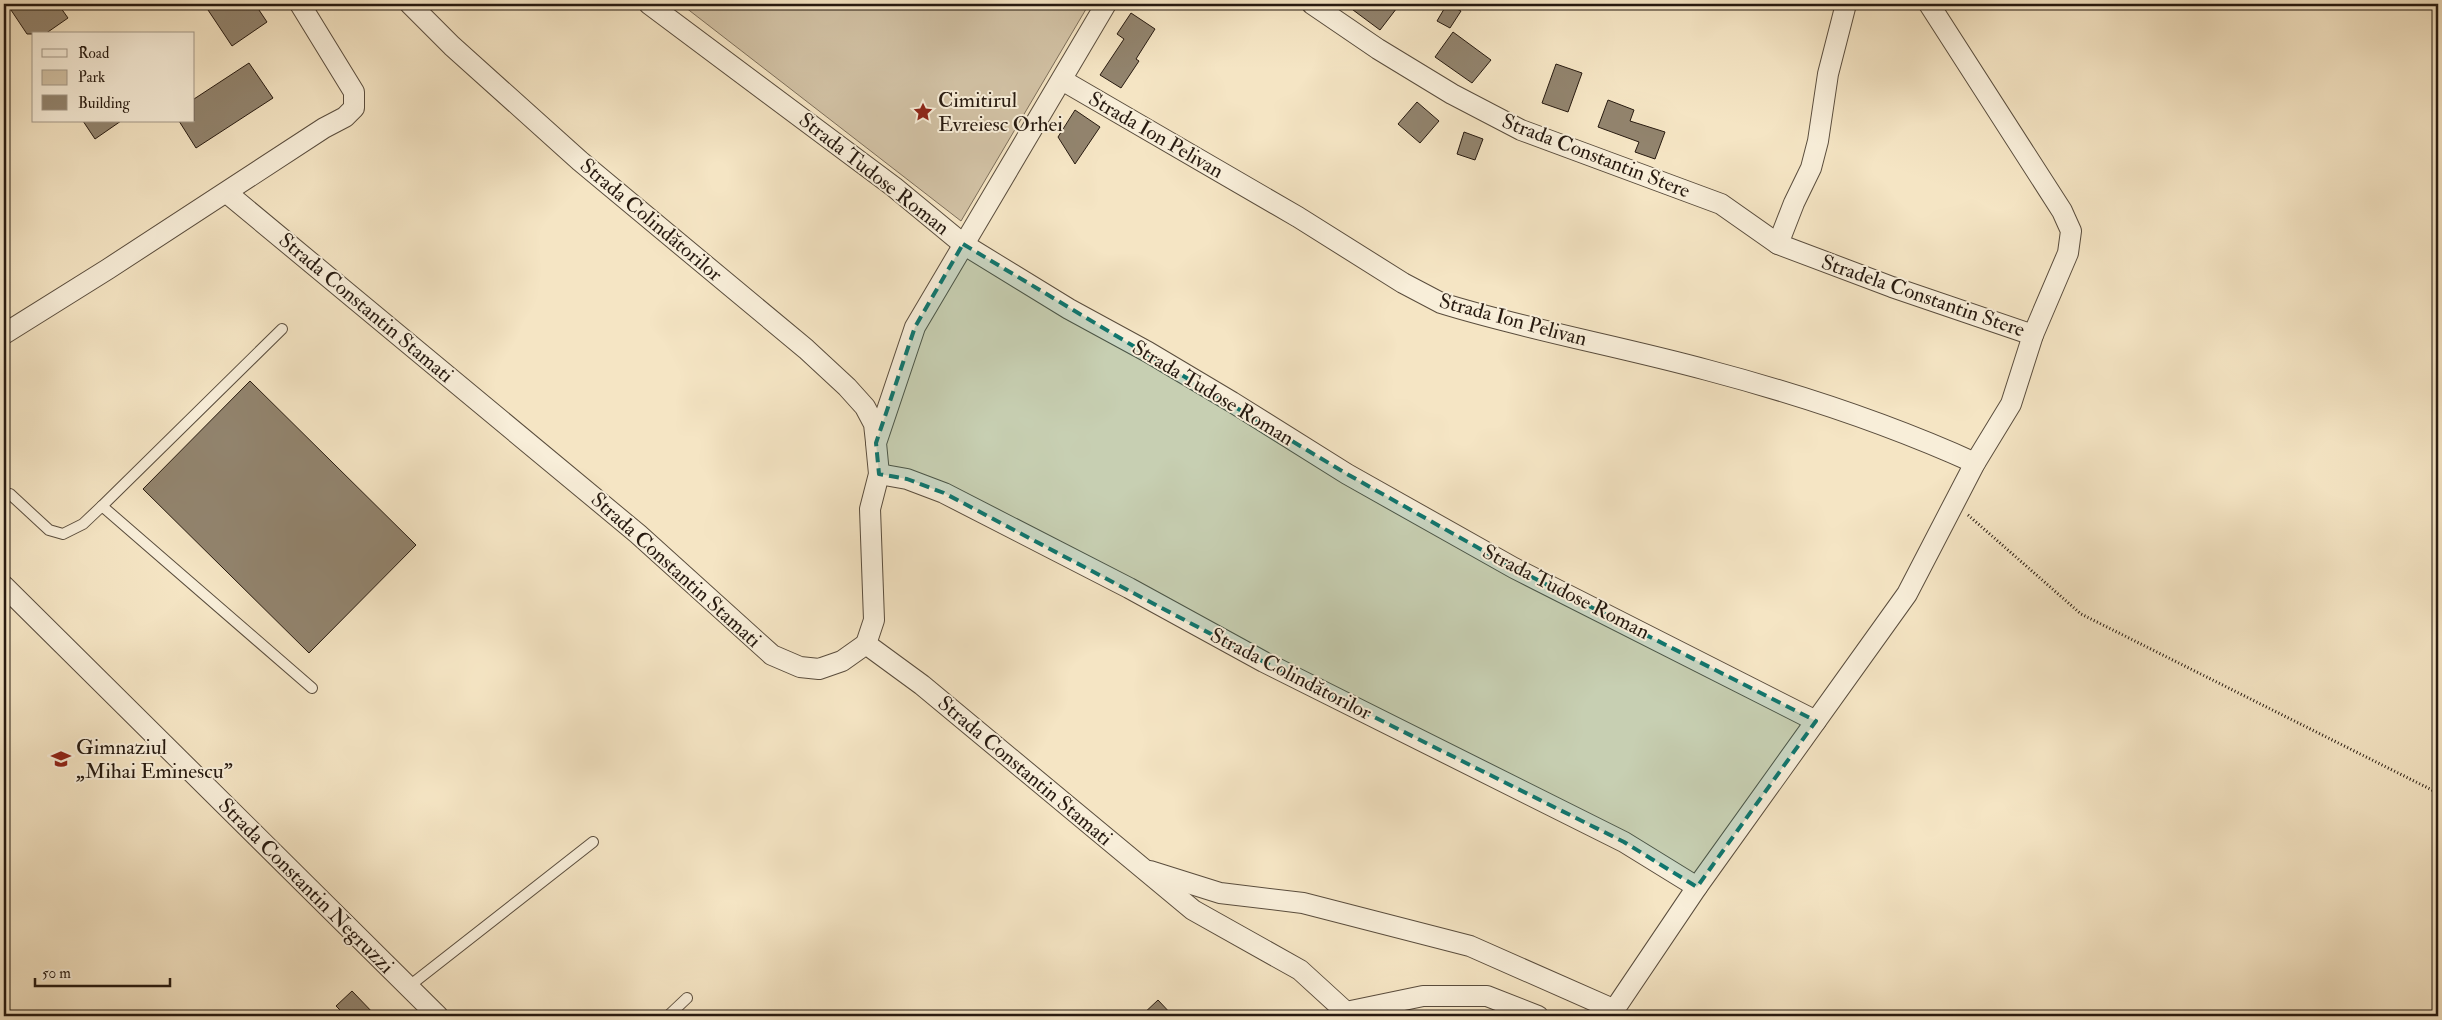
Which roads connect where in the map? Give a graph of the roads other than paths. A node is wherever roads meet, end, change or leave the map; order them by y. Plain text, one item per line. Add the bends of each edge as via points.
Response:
1 (300, 4) edge
2 (410, 4) edge
3 (650, 4) edge
4 (1106, 4) edge
5 (1312, 4) edge
6 (1846, 4) edge
7 (1929, 4) edge
8 (1062, 80) junction
9 (226, 193) junction
10 (963, 244) junction
11 (1778, 244) junction
12 (282, 329) dead end
13 (4, 334) edge
14 (2033, 335) junction
15 (876, 443) junction
16 (1975, 463) junction
17 (879, 474) junction
18 (4, 494) edge
19 (102, 506) junction
20 (4, 586) edge
21 (866, 644) junction
22 (312, 688) dead end
23 (1816, 721) junction
24 (593, 842) dead end
25 (1141, 868) junction
26 (1697, 887) junction
27 (408, 987) junction
28 (687, 998) dead end
29 (1612, 1013) edge
30 (1342, 1014) edge
31 (438, 1016) edge
32 (668, 1016) edge
33 (1538, 1016) edge

1 - 9 street via 354,92 354,108
2 - 15 street, Strada Colindătorilor via 580,162 806,349 847,387 865,407 874,424
3 - 10 street, Strada Tudose Roman
4 - 8 street
5 - 11 street, Strada Constantin Stere via 1436,84 1521,130 1721,204
6 - 11 street via 1828,74 1811,168
7 - 14 street, Stradela Constantin Stere via 2062,211 2071,231 2068,253 2059,278
8 - 10 street
8 - 16 street, Strada Ion Pelivan via 1442,303 1707,370 1928,441
9 - 13 street
9 - 21 street, Strada Constantin Stamati via 638,534 772,655 800,666 819,669 842,661
10 - 15 street via 915,327
10 - 23 street, Strada Tudose Roman via 1232,402 1347,474 1506,563
11 - 14 street, Stradela Constantin Stere
12 - 19 lane
14 - 16 street via 2012,404
15 - 17 street, Strada Colindătorilor
16 - 23 street via 1907,594
17 - 21 street, Strada Colindătorilor via 870,509 874,620
17 - 26 street, Strada Colindătorilor via 907,479 944,493 1264,662 1624,842
18 - 19 lane via 10,494 49,530 63,534 82,524
19 - 22 lane
20 - 27 street, Strada Constantin Negruzzi
21 - 25 street, Strada Constantin Stamati via 922,684
23 - 26 street
24 - 27 lane
25 - 29 street, Strada Constantin Stamati via 1220,893 1303,903 1470,946
25 - 30 street, Strada Constantin Stamati via 1192,910 1300,970
26 - 29 street
27 - 31 street, Strada Constantin Negruzzi
28 - 32 lane
30 - 33 street via 1422,996 1487,996

